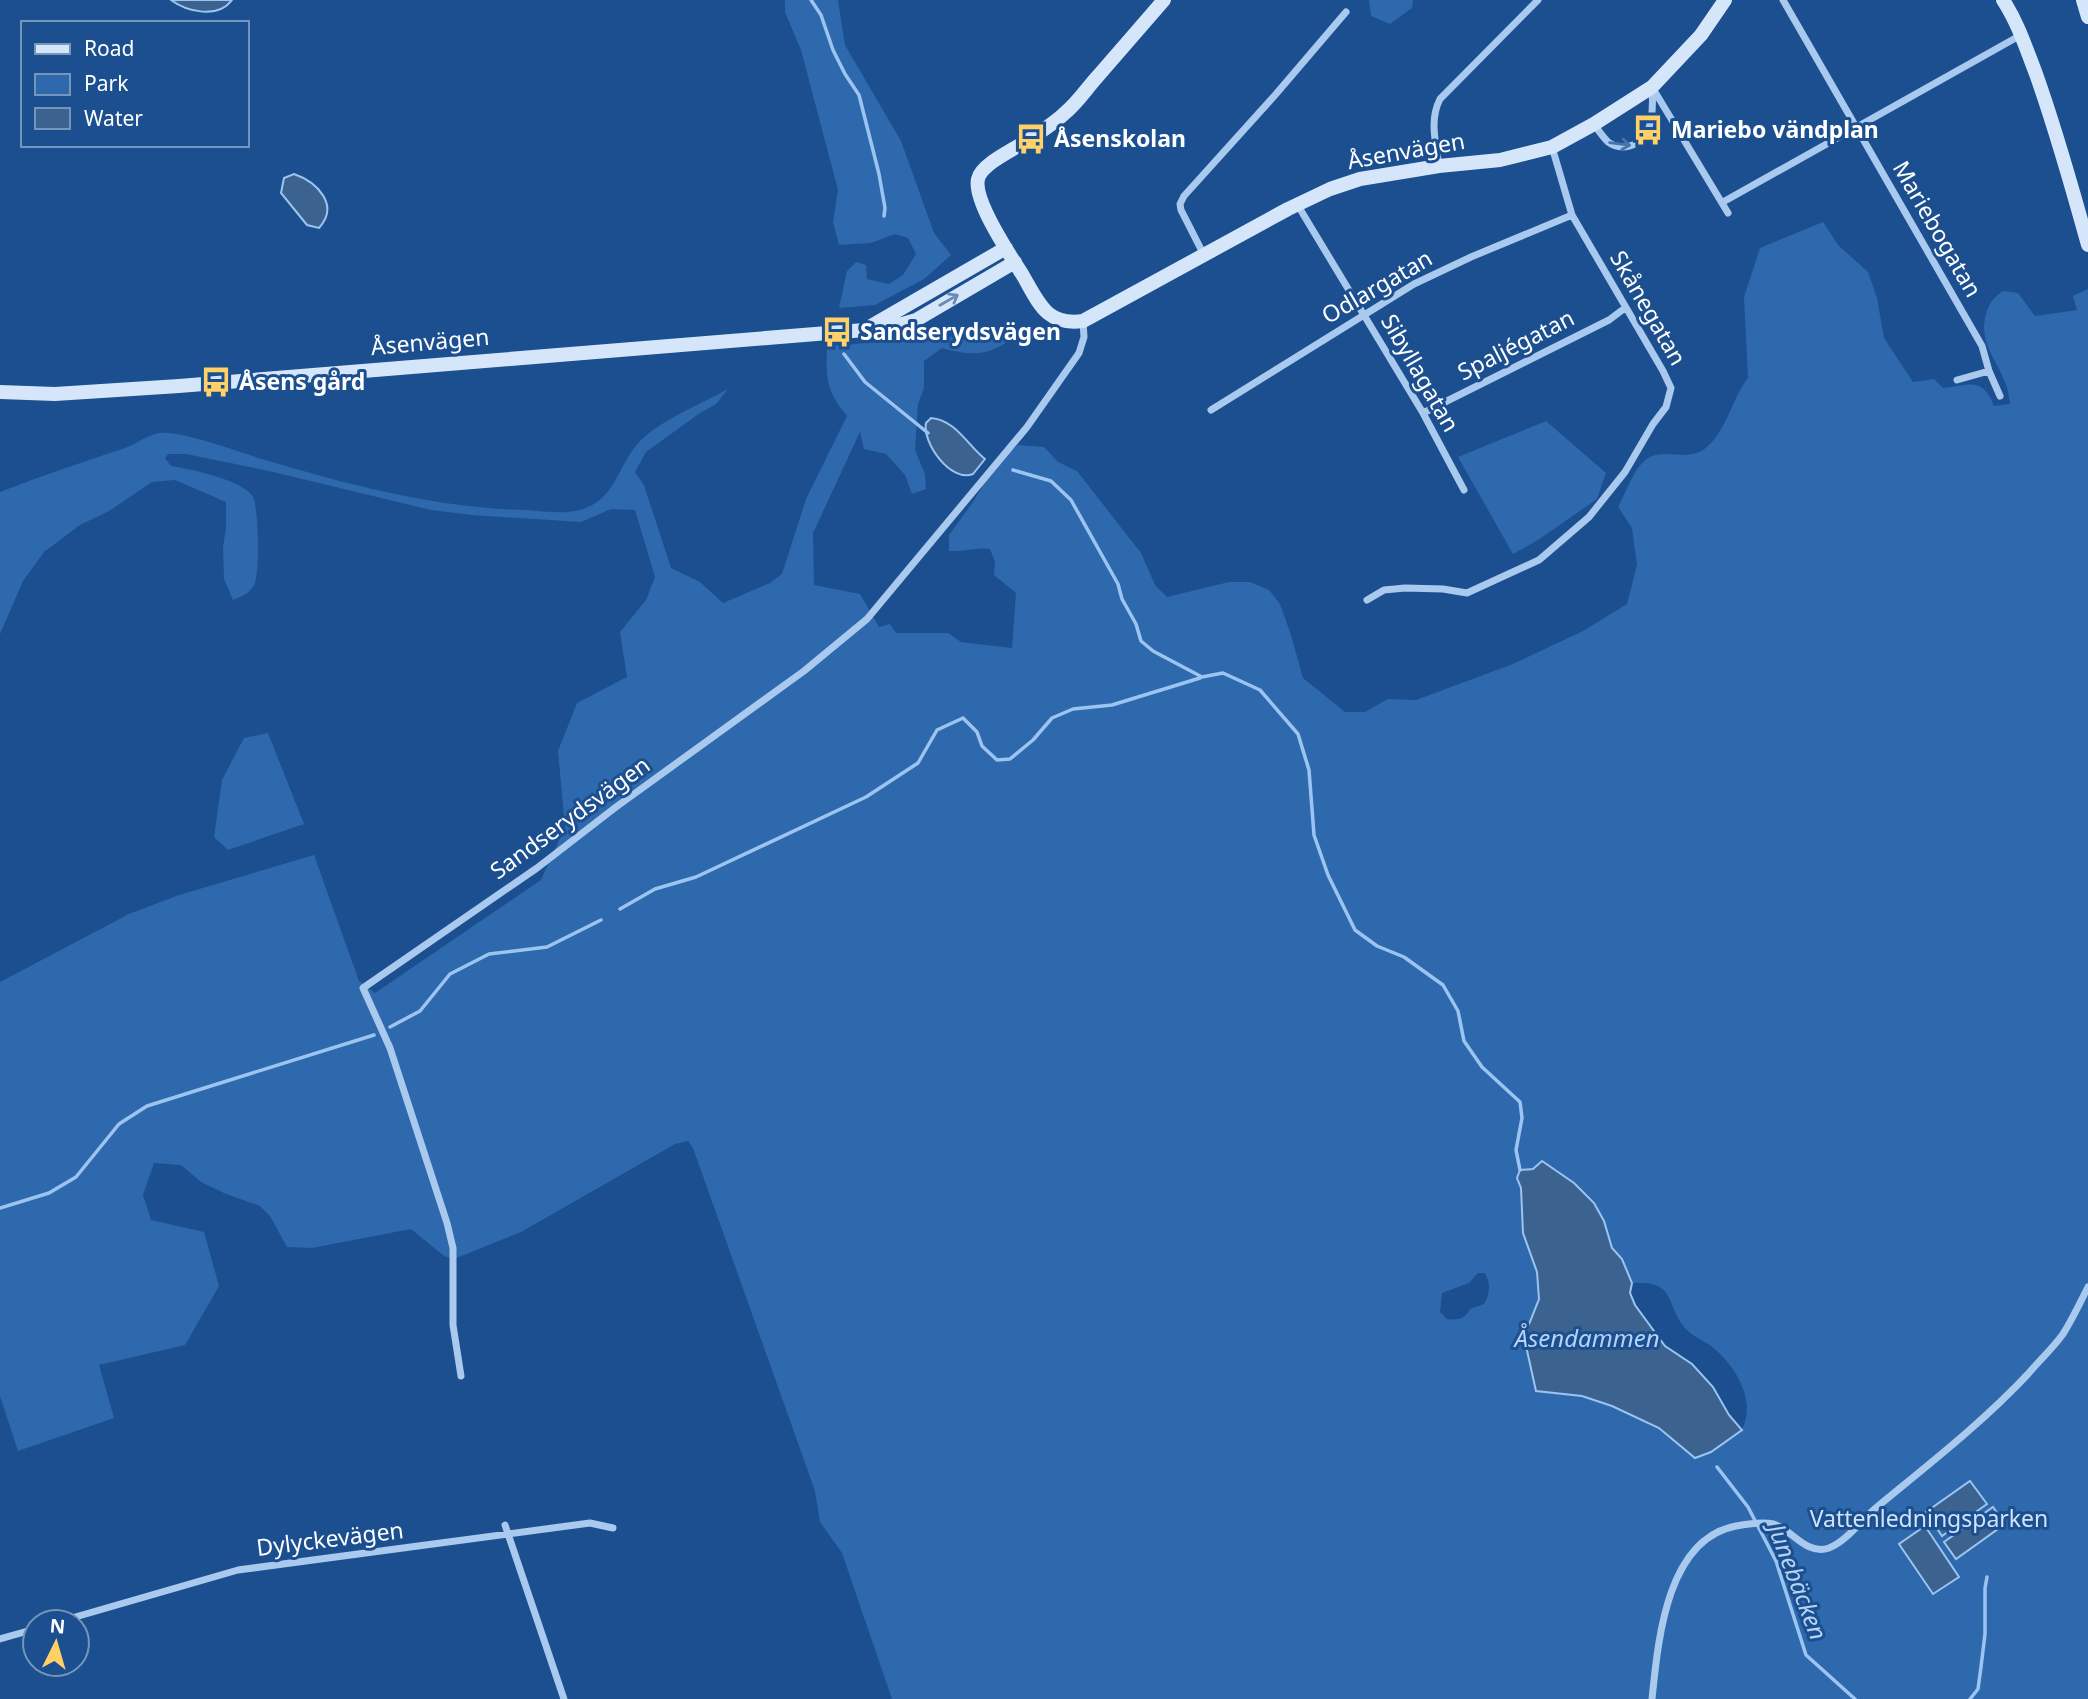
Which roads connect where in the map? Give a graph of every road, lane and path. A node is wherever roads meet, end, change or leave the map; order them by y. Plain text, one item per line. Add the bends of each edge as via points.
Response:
1 (1164, 0) edge
2 (1538, 0) edge
3 (1726, 0) edge
4 (1783, 0) edge
5 (2003, 0) edge
6 (2083, 0) edge
7 (1346, 12) dead end
8 (2088, 17) edge
9 (2021, 35) junction
10 (1652, 87) junction
11 (1594, 124) junction
12 (1856, 128) junction
13 (1552, 147) junction
14 (1439, 166) junction
15 (1723, 202) junction
16 (1297, 204) junction
17 (1728, 213) dead end
18 (1572, 215) junction
19 (2088, 245) edge
20 (1006, 248) junction
21 (1204, 256) junction
22 (1015, 262) junction
23 (1625, 308) junction
24 (1364, 316) junction
25 (1083, 321) junction
26 (863, 329) junction
27 (1989, 371) junction
28 (1957, 380) dead end
29 (0, 392) edge
30 (2000, 396) dead end
31 (1211, 410) dead end
32 (1423, 413) junction
33 (1464, 490) dead end
34 (1367, 600) dead end
35 (2088, 1287) edge
36 (461, 1376) dead end
37 (505, 1525) dead end
38 (613, 1528) dead end
39 (508, 1535) junction
40 (91, 1612) edge
41 (21, 1633) edge
42 (0, 1639) edge
43 (564, 1699) edge
44 (1652, 1699) edge

1 - 20 street via 1067,112 979,176 982,201
2 - 14 street via 1440,99 1434,110
3 - 10 street, Åsenvägen via 1701,35
4 - 12 street, Mariebogatan
5 - 9 street
6 - 8 street
7 - 21 street via 1184,196 1181,210
9 - 12 street
9 - 19 street via 2057,134
10 - 11 street, Åsenvägen
11 -> 10 street via 1616,146 1639,142 1648,130
10 - 15 street
11 - 13 street, Åsenvägen
12 - 15 street
12 - 27 street, Mariebogatan via 1982,346
13 - 14 street, Åsenvägen via 1500,160
13 - 18 street, Skånegatan
14 - 16 street, Åsenvägen via 1360,178
15 - 17 street
16 - 21 street, Åsenvägen
16 - 24 street, Sibyllagatan
18 - 23 street, Skånegatan
18 - 24 street, Odlargatan via 1414,284
20 - 22 street
20 - 26 street, Åsenvägen
21 - 25 street, Åsenvägen
22 - 25 street via 1047,313 1068,323
26 -> 22 street, Åsenvägen via 916,320
23 - 32 street, Spaljégatan
23 - 34 street, Skånegatan via 1671,388 1666,407 1625,472 1589,517 1539,560 1467,593 1405,588 1384,590
24 - 31 street, Odlargatan
24 - 32 street, Sibyllagatan
25 - 36 street, Sandserydsvägen via 1079,354 1027,427 867,619 804,671 537,868 363,988 390,1048 447,1223 453,1248 453,1325
26 - 29 street, Åsenvägen via 179,386 55,394
27 - 28 street
27 - 30 street, Mariebogatan
32 - 33 street, Sibyllagatan
35 - 44 street via 2063,1334 2012,1391 1838,1543 1827,1549 1808,1546 1767,1523 1716,1532 1698,1545 1688,1556 1670,1598
37 - 39 street
38 - 39 street, Dylyckevägen via 590,1523
39 - 40 street, Dylyckevägen via 238,1570
39 - 43 street
41 - 42 street

